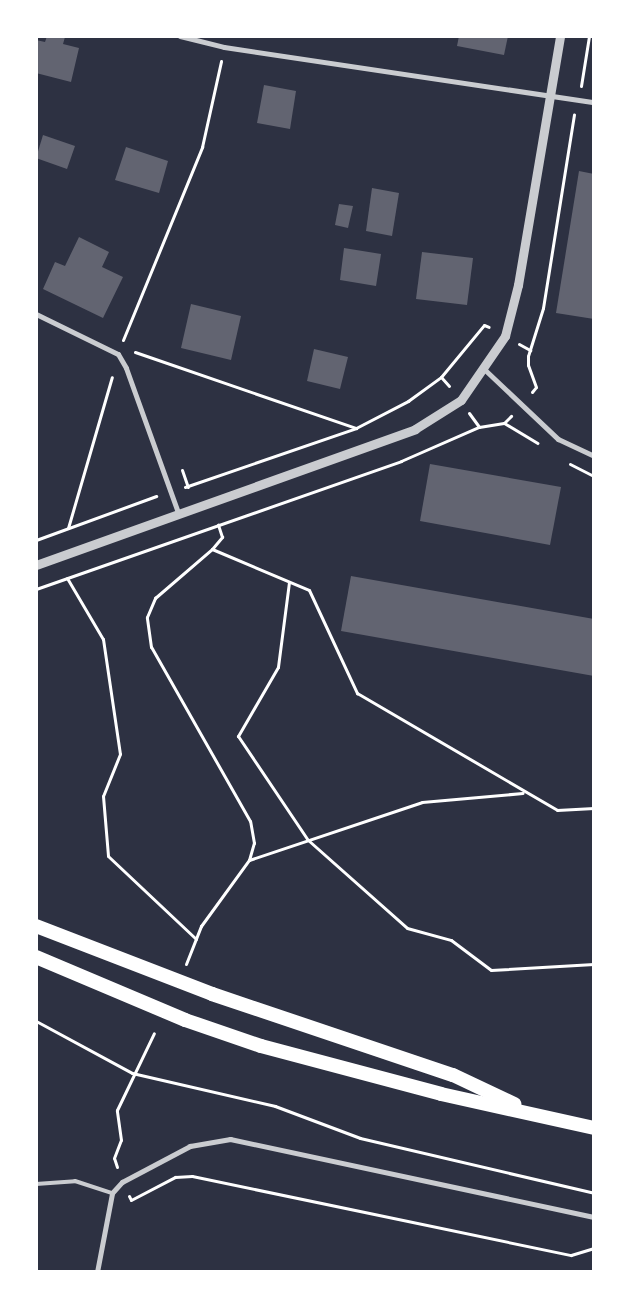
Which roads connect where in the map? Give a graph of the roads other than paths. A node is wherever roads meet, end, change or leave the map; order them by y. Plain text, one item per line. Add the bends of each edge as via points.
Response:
1 (180, 36) edge
2 (560, 36) edge
3 (551, 95) junction
4 (594, 102) edge
5 (36, 314) edge
6 (484, 369) junction
7 (594, 456) edge
8 (179, 515) junction
9 (36, 566) edge
10 (36, 926) edge
11 (36, 957) edge
12 (535, 1114) junction
13 (594, 1128) edge
14 (36, 1184) edge
15 (112, 1192) junction
16 (594, 1217) edge
17 (98, 1272) edge

1 - 3 street via 224,47
2 - 3 street
3 - 4 street
3 - 6 street via 518,286 505,336
5 - 8 street via 118,354 126,368
6 - 7 street via 558,439
6 - 8 street via 461,400 415,430
8 - 9 street
10 - 12 highway via 212,994 454,1075
11 - 12 highway via 185,1020 261,1046 441,1094
12 - 13 highway
14 - 15 lane via 75,1181
15 - 16 street via 122,1182 190,1146 230,1139
15 - 17 street

